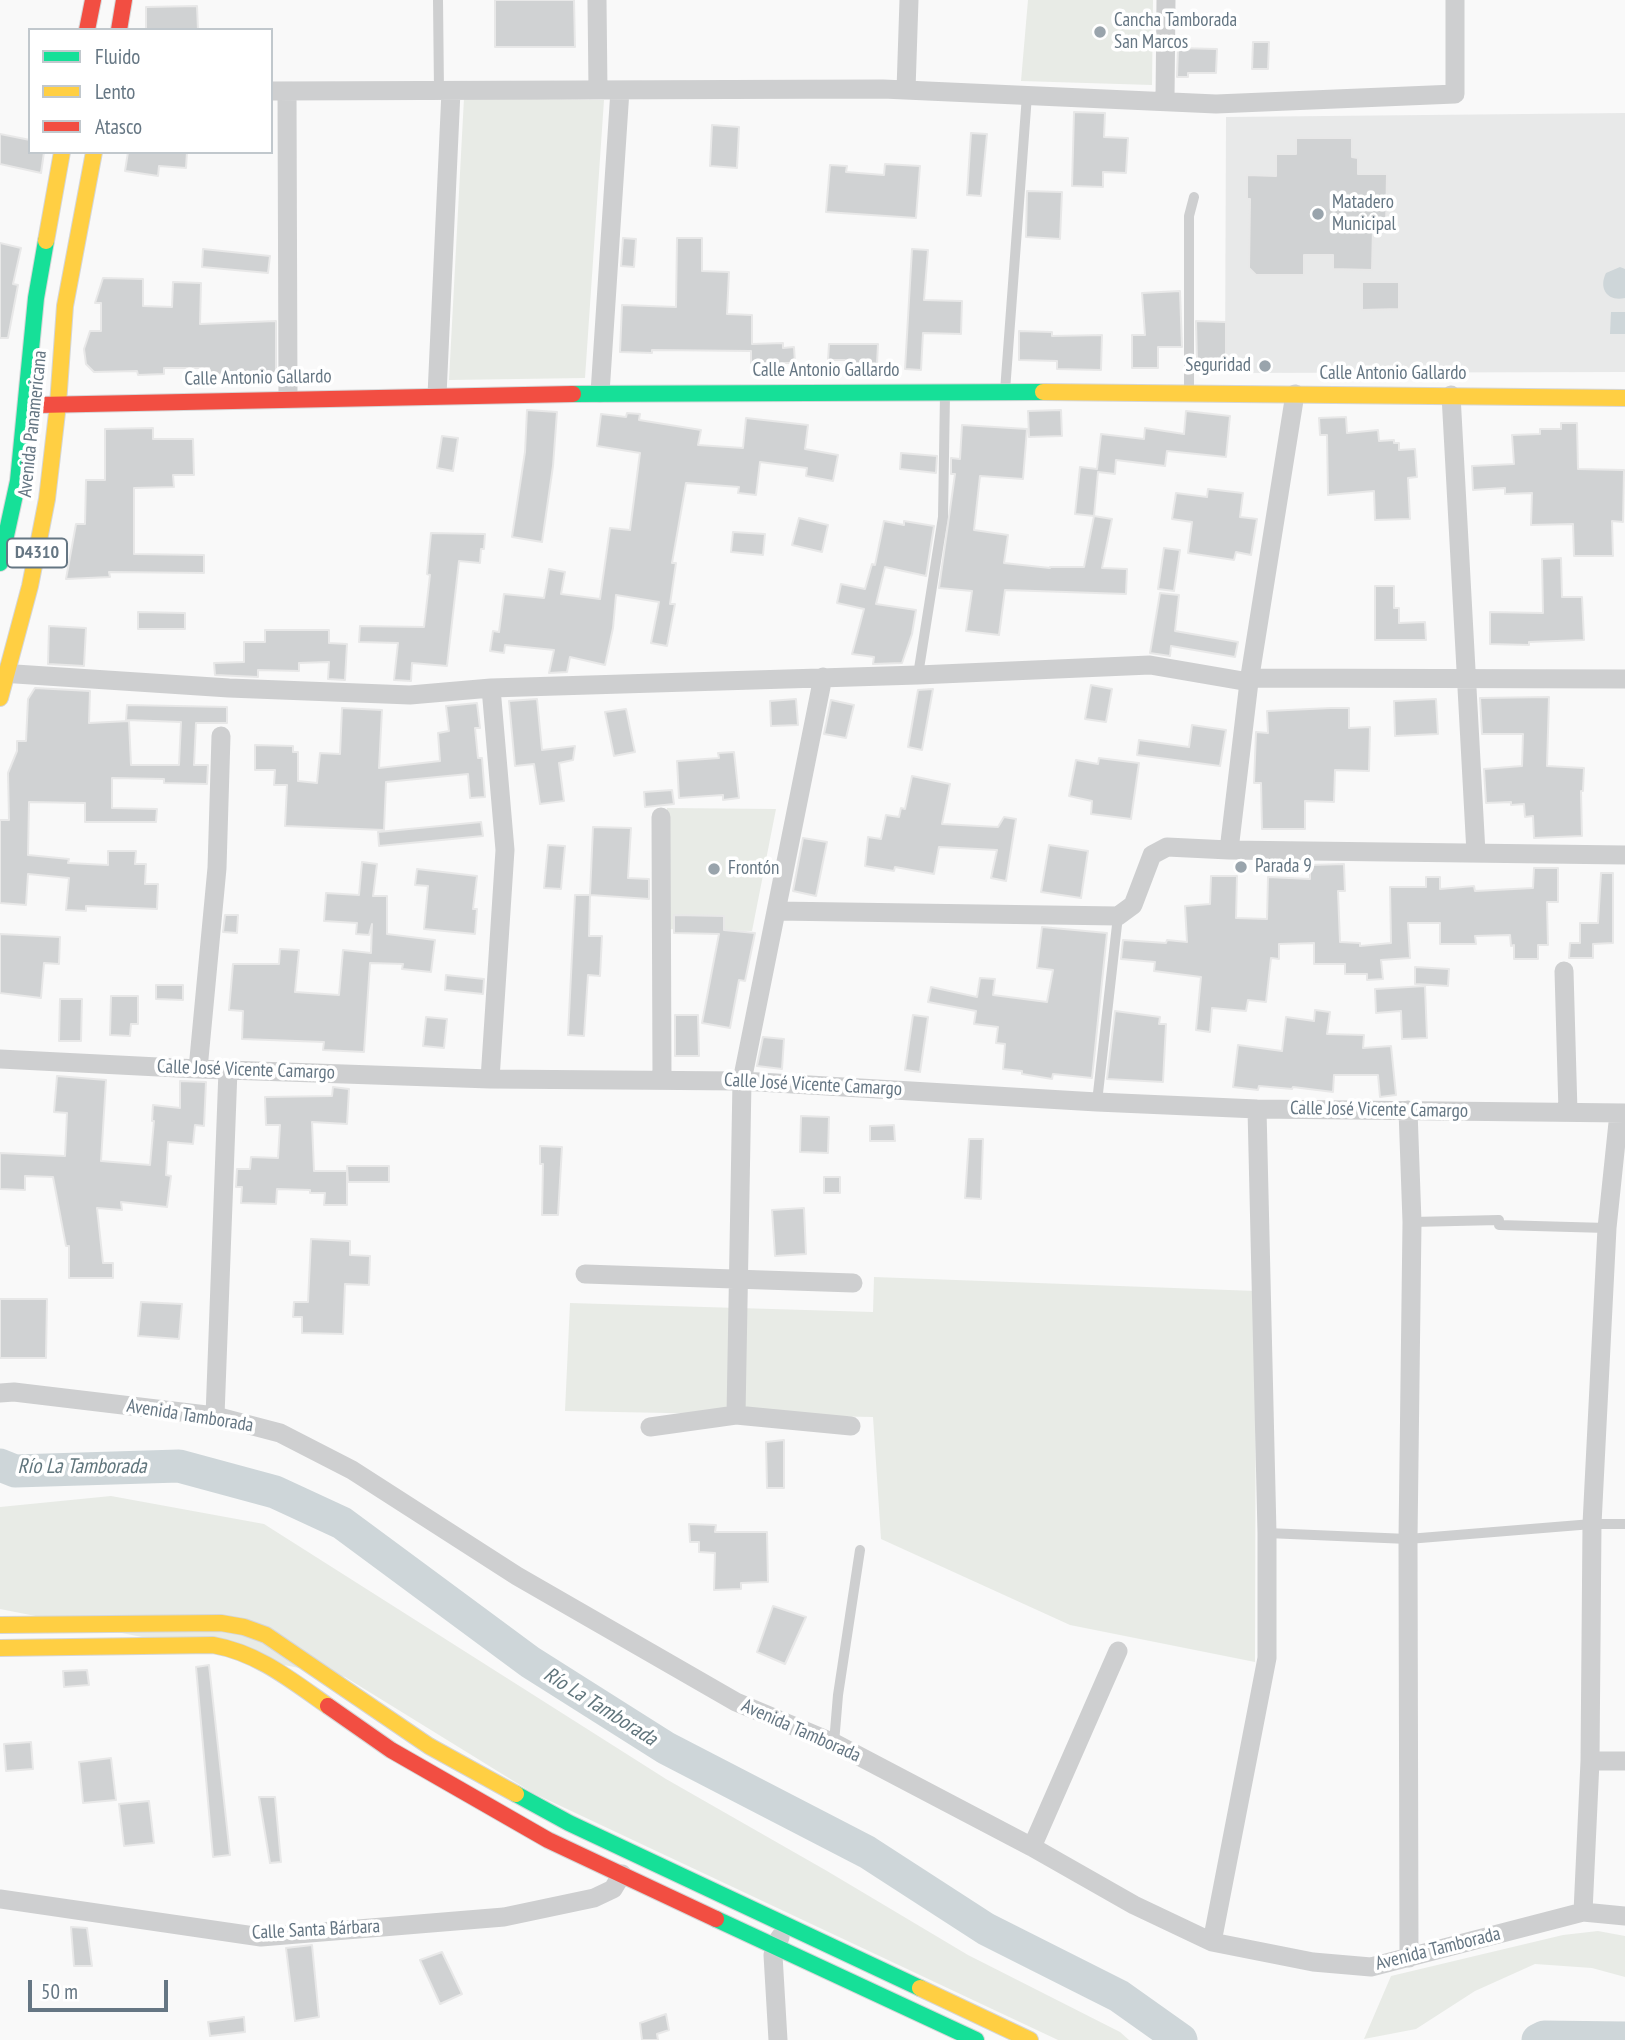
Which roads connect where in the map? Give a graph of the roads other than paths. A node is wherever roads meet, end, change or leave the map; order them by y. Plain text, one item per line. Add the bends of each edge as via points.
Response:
1 (93, 0) edge
2 (124, 0) edge
3 (438, 0) edge
4 (597, 0) edge
5 (909, 0) edge
6 (1166, 0) edge
7 (1455, 0) edge
8 (87, 28) edge
9 (119, 28) edge
10 (598, 90) junction
11 (620, 90) junction
12 (906, 90) junction
13 (279, 91) edge
14 (445, 91) junction
15 (1027, 95) junction
16 (1165, 100) junction
17 (62, 154) edge
18 (94, 154) edge
19 (1194, 197) dead end
20 (945, 391) junction
21 (1005, 392) junction
22 (600, 393) junction
23 (1189, 393) junction
24 (1295, 394) junction
25 (437, 395) junction
26 (1451, 395) junction
27 (288, 398) junction
28 (1625, 398) edge
29 (58, 404) junction
30 (27, 405) junction
31 (0, 563) edge
32 (3, 674) edge
33 (918, 675) junction
34 (823, 677) junction
35 (1468, 679) junction
36 (1625, 679) edge
37 (1249, 680) junction
38 (491, 688) junction
39 (0, 698) edge
40 (221, 736) dead end
41 (662, 817) dead end
42 (1229, 850) junction
43 (1476, 853) junction
44 (1625, 855) edge
45 (776, 911) junction
46 (1118, 916) junction
47 (1564, 971) dead end
48 (0, 1059) edge
49 (198, 1069) junction
50 (228, 1070) junction
51 (490, 1079) junction
52 (662, 1079) junction
53 (742, 1081) junction
54 (1097, 1102) junction
55 (1257, 1109) junction
56 (1408, 1110) junction
57 (1568, 1112) junction
58 (1622, 1113) edge
59 (1412, 1222) junction
60 (1607, 1228) junction
61 (585, 1274) dead end
62 (739, 1280) junction
63 (853, 1283) dead end
64 (0, 1393) edge
65 (736, 1415) junction
66 (215, 1416) junction
67 (851, 1426) dead end
68 (650, 1427) dead end
69 (1592, 1524) junction
70 (1625, 1524) edge
71 (1267, 1533) junction
72 (1408, 1539) junction
73 (860, 1550) dead end
74 (0, 1625) edge
75 (0, 1648) edge
76 (1118, 1651) dead end
77 (834, 1743) junction
78 (1590, 1761) junction
79 (1625, 1761) edge
80 (1032, 1847) junction
81 (622, 1874) junction
82 (0, 1899) edge
83 (1583, 1912) junction
84 (1625, 1916) edge
85 (787, 1924) junction
86 (1212, 1942) junction
87 (775, 1947) junction
88 (1409, 1958) junction
89 (778, 2040) edge
90 (976, 2040) edge
91 (1030, 2040) edge

1 - 8 main road
2 - 9 main road
3 - 14 lane
4 - 10 street
5 - 12 street
6 - 16 street
7 - 16 street via 1455,94 1216,104
10 - 11 street
10 - 14 street
11 - 12 street
11 - 22 street
12 - 15 street
13 - 14 street
13 - 27 street
14 - 25 street
15 - 16 street
15 - 21 lane
17 - 30 main road, Avenida Panamericana / D4310 via 36,298
18 - 29 main road, Avenida Panamericana / D4310 via 65,306
19 - 23 lane via 1189,216
20 - 21 main road, Calle Antonio Gallardo
20 - 22 main road, Calle Antonio Gallardo
20 - 33 lane via 943,517
21 - 23 main road, Calle Antonio Gallardo
22 - 25 main road, Calle Antonio Gallardo
23 - 24 main road, Calle Antonio Gallardo
24 - 26 main road, Calle Antonio Gallardo
24 - 37 street
25 - 27 main road, Calle Antonio Gallardo
26 - 28 main road, Calle Antonio Gallardo
26 - 35 street
27 - 29 main road, Calle Antonio Gallardo
29 - 30 main road, Calle Antonio Gallardo
29 - 32 main road, Avenida Panamericana / D4310 via 47,499 30,586
30 - 31 main road, Avenida Panamericana / D4310 via 18,481
32 - 38 street via 410,695
32 - 39 main road, Avenida Panamericana / D4310
33 - 34 street
33 - 37 street via 1150,664
34 - 38 street
34 - 45 street
35 - 36 street
35 - 37 street
35 - 43 street
37 - 42 street
38 - 51 street via 505,850
40 - 49 street via 217,868
41 - 52 street
42 - 43 street
42 - 46 street via 1167,847 1152,855 1133,905
43 - 44 street
45 - 46 street
45 - 53 street
46 - 54 lane
47 - 57 street
48 - 49 street, Calle José Vicente Camargo
49 - 50 street, Calle José Vicente Camargo
50 - 51 street, Calle José Vicente Camargo
50 - 66 street
51 - 52 street, Calle José Vicente Camargo
52 - 53 street, Calle José Vicente Camargo
53 - 54 street, Calle José Vicente Camargo
53 - 62 street
54 - 55 street, Calle José Vicente Camargo
55 - 56 street, Calle José Vicente Camargo
55 - 71 street
56 - 57 street, Calle José Vicente Camargo
56 - 59 street
57 - 58 street, Calle José Vicente Camargo
58 - 60 street
59 - 60 lane via 1499,1220 1499,1226
59 - 72 street
60 - 69 street
61 - 62 street
62 - 63 street
62 - 65 street
64 - 66 street, Avenida Tamborada
65 - 67 street
65 - 68 street
66 - 77 street, Avenida Tamborada via 280,1433 352,1470 517,1576 736,1702
69 - 70 lane
69 - 72 lane
69 - 78 street
71 - 72 lane
71 - 86 street via 1267,1658
72 - 88 street
73 - 77 lane
74 - 85 main road via 220,1623 266,1635 429,1746 513,1794
75 - 81 main road via 204,1644 233,1648 272,1667 391,1750 465,1794
76 - 80 street
77 - 80 street, Avenida Tamborada
78 - 79 street
78 - 83 street
80 - 86 street, Avenida Tamborada via 1134,1905
81 - 82 street, Calle Santa Bárbara via 612,1889 594,1898 504,1917 261,1937
81 - 87 main road
83 - 84 street, Avenida Tamborada
83 - 88 street, Avenida Tamborada
85 - 87 street
85 - 91 main road
86 - 88 street, Avenida Tamborada via 1313,1962 1371,1967
87 - 89 street
87 - 90 main road

